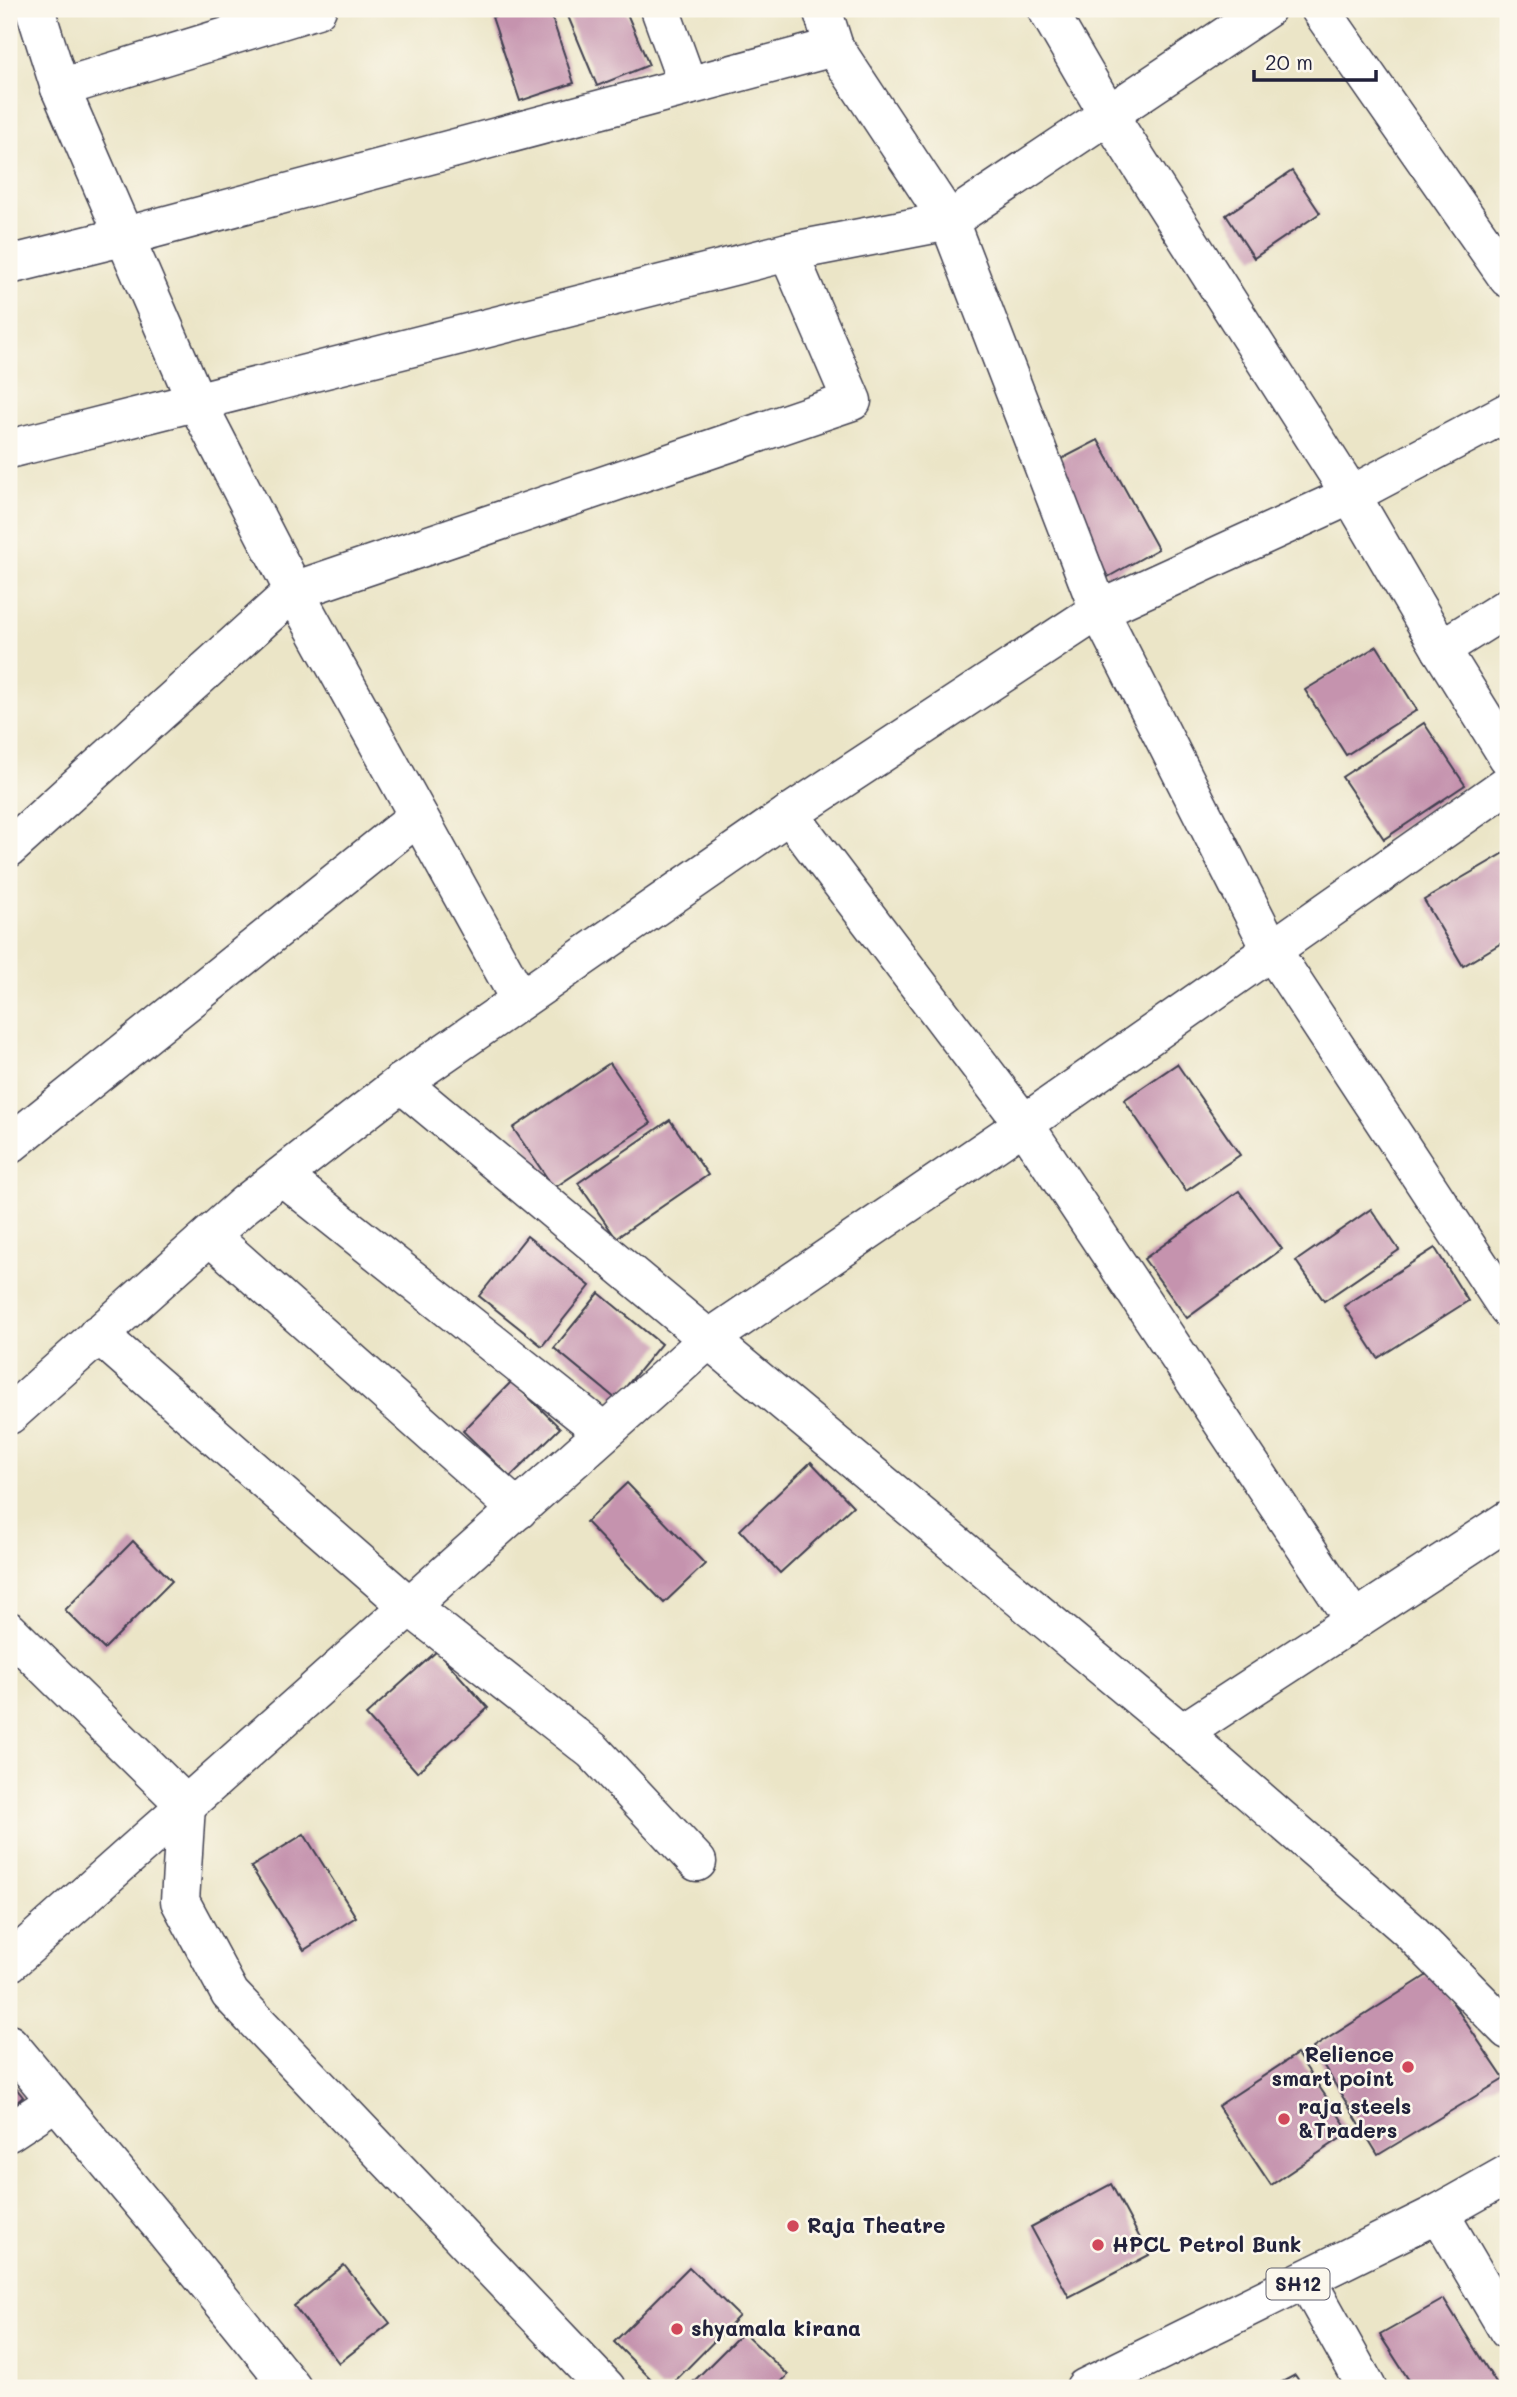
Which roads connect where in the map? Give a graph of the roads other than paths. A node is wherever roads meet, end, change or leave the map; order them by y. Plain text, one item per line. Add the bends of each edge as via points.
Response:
1 (35, 9) edge
2 (317, 9) edge
3 (660, 9) edge
4 (822, 9) edge
5 (1048, 9) edge
6 (1266, 9) edge
7 (1320, 9) edge
8 (834, 47) junction
9 (688, 86) junction
10 (60, 88) junction
11 (1108, 114) junction
12 (949, 222) junction
13 (126, 236) junction
14 (788, 252) junction
15 (9, 265) edge
16 (1508, 278) edge
17 (196, 401) junction
18 (1508, 412) edge
19 (9, 449) edge
20 (1351, 495) junction
21 (294, 591) junction
22 (1508, 607) edge
23 (1099, 610) junction
24 (1441, 649) junction
25 (1508, 757) edge
26 (1508, 784) edge
27 (789, 814) junction
28 (418, 816) junction
29 (9, 848) edge
30 (1271, 949) junction
31 (520, 1000) junction
32 (401, 1083) junction
33 (1024, 1124) junction
34 (9, 1145) edge
35 (282, 1176) junction
36 (210, 1236) junction
37 (1508, 1309) edge
38 (98, 1334) junction
39 (709, 1339) junction
40 (9, 1415) edge
41 (604, 1432) junction
42 (518, 1510) junction
43 (1508, 1520) edge
44 (409, 1606) junction
45 (1354, 1620) junction
46 (9, 1631) edge
47 (1182, 1733) junction
48 (186, 1805) junction
49 (697, 1862) dead end
50 (9, 1963) edge
51 (1508, 2031) edge
52 (9, 2044) edge
53 (56, 2101) junction
54 (9, 2132) edge
55 (1508, 2174) edge
56 (1438, 2213) junction
57 (1306, 2280) junction
58 (1508, 2330) edge
59 (292, 2388) edge
60 (606, 2388) edge
61 (1085, 2388) edge
62 (1367, 2388) edge

1 - 10 street
2 - 10 street
3 - 9 street
4 - 8 street
5 - 11 street
6 - 11 street
7 - 16 street
8 - 9 street
8 - 12 street
9 - 13 street
10 - 13 street
11 - 12 street
11 - 20 street
12 - 14 street
12 - 23 street
13 - 15 street
13 - 17 street
14 - 17 street
14 - 21 street via 852,401
17 - 19 street
17 - 21 street
18 - 20 street
20 - 23 street
20 - 24 street
21 - 28 street
21 - 29 street
22 - 24 street
23 - 27 street
23 - 30 street
24 - 25 street
26 - 30 street
27 - 31 street
27 - 33 street
28 - 31 street
28 - 34 street
30 - 33 street
30 - 37 street
31 - 32 street
32 - 35 street
32 - 39 street
33 - 39 street
33 - 45 street
35 - 36 street
35 - 41 street
36 - 38 street
36 - 42 street
38 - 40 street
38 - 44 street
39 - 41 street
39 - 47 street
41 - 42 street
42 - 44 street
43 - 45 street
44 - 48 street
44 - 49 street via 593,1751
45 - 47 street
46 - 48 street
47 - 51 street via 1408,1929
48 - 50 street
48 - 60 street via 180,1900 230,1994
52 - 53 street
53 - 54 street
53 - 59 street
55 - 56 street, SH12
56 - 57 street, SH12
56 - 58 street
57 - 61 street, SH12
57 - 62 street

